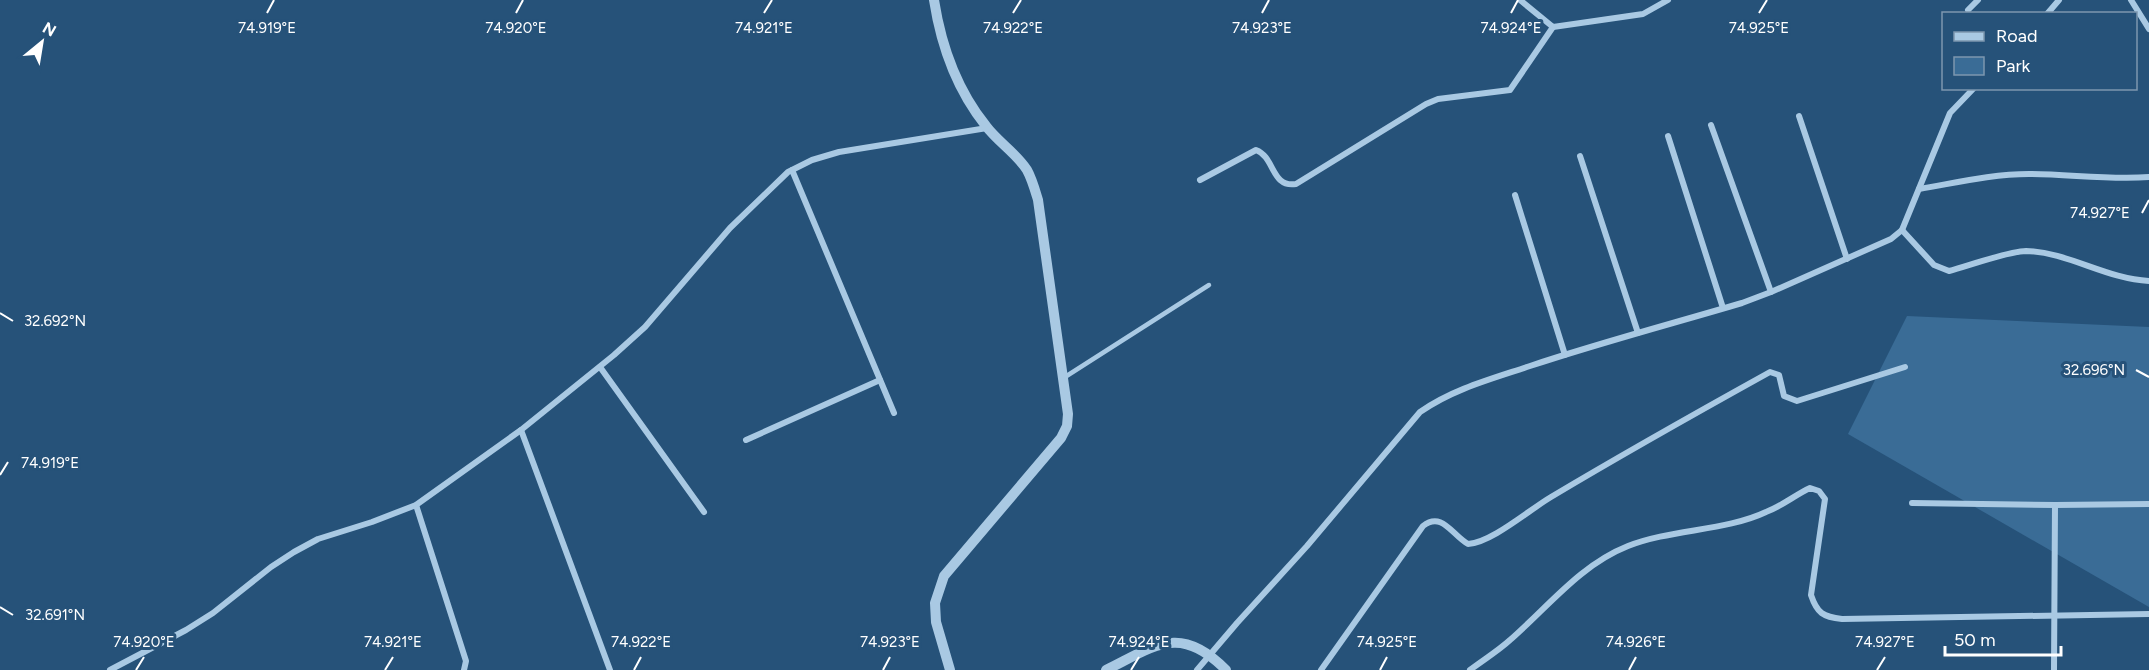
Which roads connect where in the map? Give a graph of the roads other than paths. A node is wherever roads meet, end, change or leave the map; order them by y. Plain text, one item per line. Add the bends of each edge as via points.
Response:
1 (934, 0) edge
2 (1520, 0) edge
3 (1668, 0) edge
4 (1978, 0) edge
5 (2059, 0) edge
6 (2131, 0) edge
7 (1968, 10) dead end
8 (2049, 12) edge
9 (1553, 27) junction
10 (2149, 29) edge
11 (1972, 90) edge
12 (1800, 116) dead end
13 (1711, 125) dead end
14 (987, 128) junction
15 (1668, 136) dead end
16 (1580, 156) dead end
17 (792, 170) junction
18 (2149, 177) edge
19 (1200, 180) dead end
20 (1919, 189) junction
21 (1515, 195) dead end
22 (1902, 230) junction
23 (1847, 259) junction
24 (2149, 281) edge
25 (1209, 285) dead end
26 (1772, 292) junction
27 (1723, 308) junction
28 (1638, 333) junction
29 (1566, 355) junction
30 (600, 367) junction
31 (1905, 367) dead end
32 (1064, 377) junction
33 (880, 380) junction
34 (894, 413) dead end
35 (521, 430) junction
36 (746, 440) dead end
37 (1912, 503) dead end
38 (2149, 504) edge
39 (416, 505) junction
40 (2055, 505) junction
41 (704, 512) dead end
42 (2149, 614) edge
43 (2054, 616) junction
44 (1213, 658) junction
45 (110, 670) edge
46 (464, 670) edge
47 (610, 670) edge
48 (950, 670) edge
49 (1106, 670) edge
50 (1197, 670) edge
51 (1226, 670) edge
52 (1321, 670) edge
53 (1470, 670) edge
54 (2054, 670) edge

1 - 14 street via 945,51
2 - 9 street
3 - 9 street via 1644,14
4 - 7 street
5 - 8 street
6 - 10 street
9 - 19 street via 1510,90 1426,104 1296,184 1279,181 1265,155 1256,150
11 - 20 street via 1950,113
12 - 23 street
13 - 26 street
14 - 17 street via 839,152
14 - 32 street via 1018,159 1036,192
15 - 27 street
16 - 28 street
17 - 30 street via 730,228 645,327
17 - 33 street
18 - 20 street via 2021,174
20 - 22 street
21 - 29 street
22 - 23 street
22 - 24 street via 1934,266 1949,271 2023,251
23 - 26 street
25 - 32 lane
26 - 27 street
27 - 28 street
28 - 29 street
29 - 44 street via 1456,390 1420,412
30 - 35 street
30 - 41 street
31 - 52 street via 1797,401 1785,396 1779,375 1770,372 1678,422 1482,542 1468,543 1446,526 1430,520
32 - 48 street via 1068,414 1061,438 944,576 935,603 936,622
33 - 34 street
33 - 36 street
35 - 39 street
35 - 47 street
37 - 40 street
38 - 40 street
39 - 45 street via 318,539 271,567 213,613
39 - 46 street via 466,661
40 - 43 street
42 - 43 street
43 - 53 street via 1827,618 1815,608 1810,595 1825,499 1820,491 1810,488 1766,513 1658,537 1608,557 1585,571 1508,643
43 - 54 street
44 - 49 street via 1199,648 1169,642
44 - 50 street
44 - 51 street

